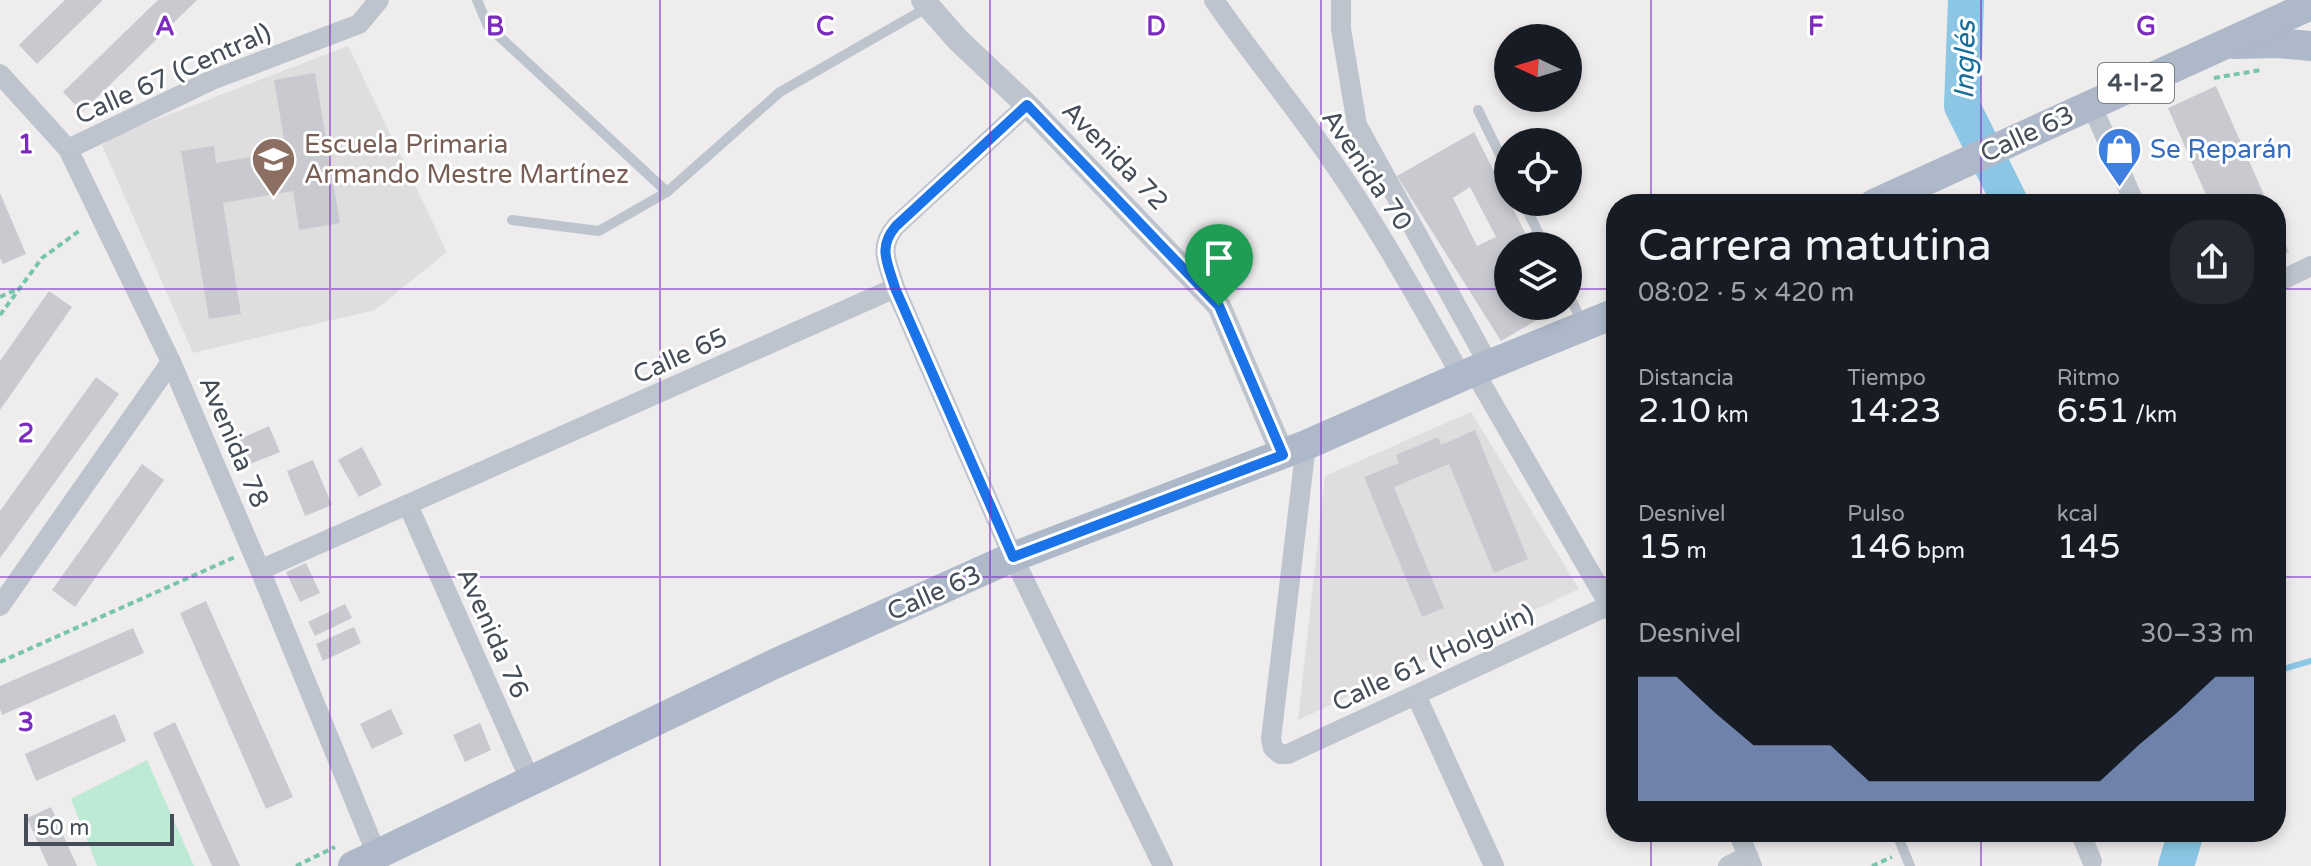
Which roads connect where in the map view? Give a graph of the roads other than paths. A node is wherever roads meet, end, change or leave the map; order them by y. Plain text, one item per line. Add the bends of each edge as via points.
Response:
1 (379, 0) edge
2 (477, 0) edge
3 (1214, 0) edge
4 (1341, 0) edge
5 (2290, 0) edge
6 (929, 2) edge
7 (2311, 5) edge
8 (2267, 24) junction
9 (2221, 44) junction
10 (2311, 46) edge
11 (0, 74) edge
12 (2091, 104) junction
13 (1027, 105) junction
14 (1478, 110) dead end
15 (1494, 143) edge
16 (68, 149) junction
17 (667, 192) junction
18 (1896, 194) edge
19 (2131, 194) edge
20 (512, 220) dead end
21 (2311, 266) edge
22 (2286, 278) edge
23 (895, 288) junction
24 (1606, 317) edge
25 (1581, 320) edge
26 (1584, 326) junction
27 (171, 362) junction
28 (1475, 371) junction
29 (1295, 450) junction
30 (408, 505) junction
31 (1013, 557) junction
32 (260, 570) junction
33 (1606, 594) edge
34 (0, 606) edge
35 (1606, 612) edge
36 (1416, 695) junction
37 (531, 782) junction
38 (1900, 842) edge
39 (2084, 842) edge
40 (366, 851) edge
41 (1750, 861) edge
42 (2092, 861) dead end
43 (1163, 866) edge
44 (1494, 866) edge
45 (1728, 866) edge
46 (1910, 866) edge

1 - 16 street, Calle 67 (Central) via 359,24 212,80
2 - 17 lane via 488,26
3 - 28 street, Avenida 70 via 1330,157
4 - 28 street via 1357,125
5 - 8 main road
6 - 13 street, Avenida 72 via 958,40
6 - 17 lane via 780,92
7 - 8 main road, Calle 63 / 4-I-2
8 - 9 main road, Calle 63 / 4-I-2
9 - 10 main road
9 - 12 main road, Calle 63 / 4-I-2
11 - 16 street, Avenida 78
12 - 18 main road, Calle 63 / 4-I-2
12 - 19 street
13 - 23 street via 889,234 885,254
13 - 29 street, Avenida 72 via 1219,306
14 - 15 lane
16 - 27 street, Avenida 78
17 - 20 lane via 599,231
21 - 22 street
23 - 30 street, Calle 65
23 - 31 street
24 - 26 main road, Calle 63
25 - 26 lane
26 - 28 main road, Calle 63
27 - 32 street, Avenida 78
27 - 34 street
28 - 29 main road, Calle 63
28 - 33 street
29 - 31 main road, Calle 63
29 - 36 street, Calle 61 (Holguín) via 1273,748 1288,754
30 - 32 street, Calle 65
30 - 37 street, Avenida 76
31 - 37 main road, Calle 63 via 772,665
31 - 43 street
32 - 40 street, Avenida 78
35 - 36 street, Calle 61 (Holguín)
36 - 44 street
37 - 40 main road, Calle 63
38 - 46 lane
39 - 42 street
41 - 45 street

